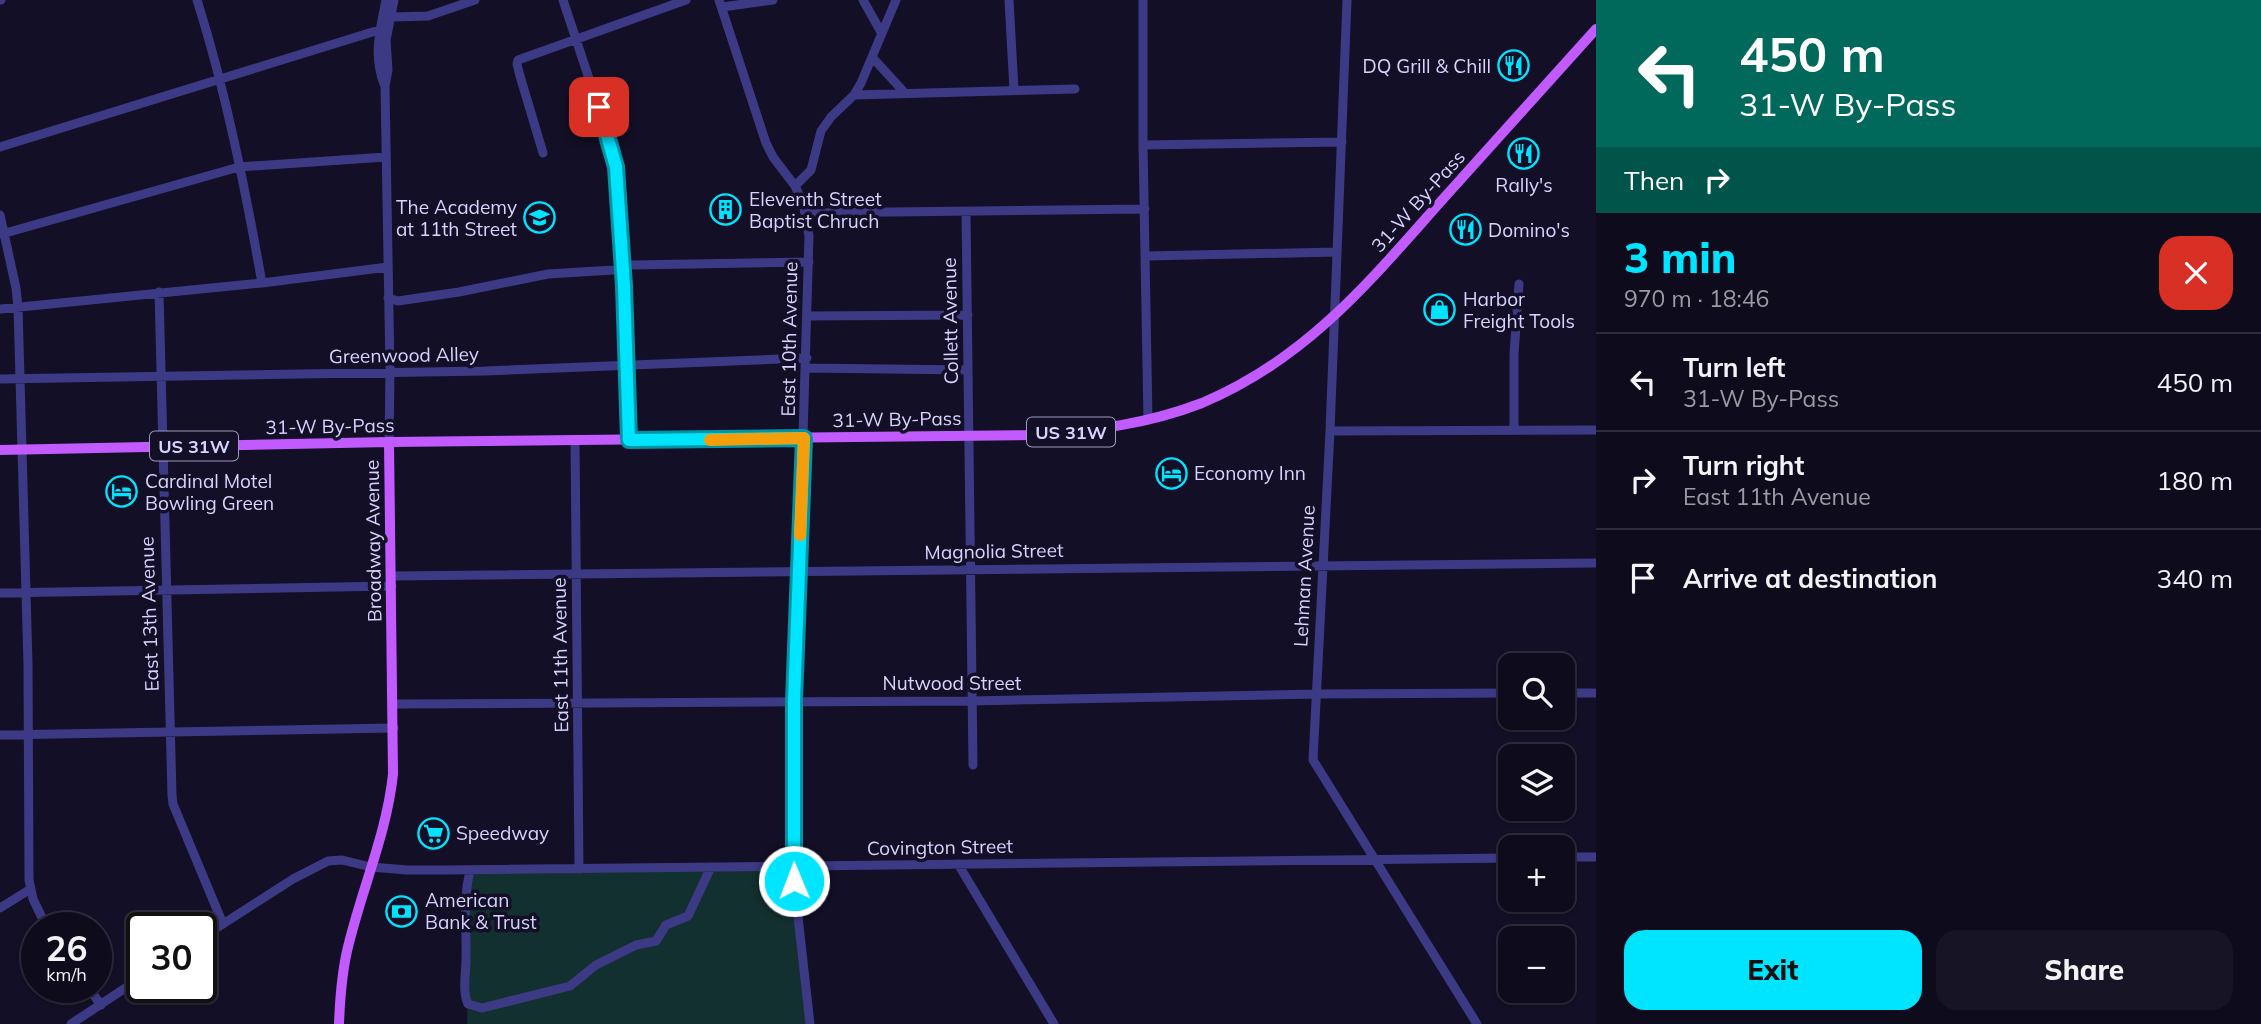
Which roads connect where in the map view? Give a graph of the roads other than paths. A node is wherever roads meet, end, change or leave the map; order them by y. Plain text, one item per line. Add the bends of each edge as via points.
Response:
1 (197, 0) edge
2 (386, 0) edge
3 (394, 0) edge
4 (475, 0) edge
5 (563, 0) edge
6 (686, 0) edge
7 (773, 0) edge
8 (863, 0) edge
9 (896, 0) edge
10 (1009, 0) edge
11 (1143, 0) edge
12 (1347, 0) edge
13 (720, 4) edge
14 (387, 18) junction
15 (1596, 29) edge
16 (379, 30) junction
17 (881, 32) junction
18 (575, 39) junction
19 (872, 57) junction
20 (220, 79) junction
21 (385, 86) junction
22 (1075, 89) dead end
23 (1014, 90) junction
24 (904, 92) junction
25 (854, 95) junction
26 (1342, 142) junction
27 (1143, 145) junction
28 (0, 147) edge
29 (543, 153) dead end
30 (386, 158) junction
31 (239, 167) junction
32 (795, 186) junction
33 (1145, 209) junction
34 (965, 212) junction
35 (807, 214) junction
36 (0, 215) edge
37 (2, 234) edge
38 (1337, 252) junction
39 (1146, 256) junction
40 (808, 262) junction
41 (388, 267) junction
42 (623, 268) junction
43 (262, 283) junction
44 (1519, 284) dead end
45 (159, 292) junction
46 (388, 298) junction
47 (18, 307) junction
48 (0, 309) edge
49 (968, 315) junction
50 (808, 316) junction
51 (1334, 317) junction
52 (807, 363) junction
53 (627, 366) junction
54 (968, 370) junction
55 (390, 371) junction
56 (161, 376) junction
57 (20, 377) junction
58 (0, 379) edge
59 (1148, 420) junction
60 (1514, 430) junction
61 (1596, 430) edge
62 (1330, 431) junction
63 (968, 435) junction
64 (804, 438) junction
65 (575, 440) junction
66 (629, 440) junction
67 (389, 442) junction
68 (162, 447) junction
69 (0, 450) edge
70 (23, 450) junction
71 (1596, 563) edge
72 (1322, 565) junction
73 (970, 569) junction
74 (799, 572) junction
75 (576, 574) junction
76 (392, 581) junction
77 (165, 590) junction
78 (0, 593) edge
79 (25, 593) junction
80 (1498, 693) edge
81 (1575, 693) edge
82 (1596, 693) edge
83 (1316, 694) junction
84 (794, 701) junction
85 (971, 701) junction
86 (578, 703) junction
87 (394, 704) junction
88 (394, 728) junction
89 (170, 733) junction
90 (0, 735) edge
91 (29, 735) junction
92 (973, 765) dead end
93 (1575, 857) edge
94 (1596, 857) edge
95 (1498, 858) edge
96 (1376, 859) junction
97 (958, 864) junction
98 (371, 867) junction
99 (712, 867) junction
100 (793, 867) junction
101 (579, 869) junction
102 (470, 870) junction
103 (29, 890) junction
104 (0, 908) edge
105 (39, 912) edge
106 (223, 924) junction
107 (217, 928) edge
108 (126, 988) edge
109 (100, 1005) joint
110 (71, 1024) edge
111 (339, 1024) edge
112 (810, 1024) edge
113 (1054, 1024) edge
114 (1477, 1024) edge

1 - 20 street
2 - 14 street
3 - 14 street
4 - 14 street via 428,16
5 - 18 street
6 - 18 street
7 - 13 street
8 - 17 street
9 - 17 street
10 - 23 street
11 - 27 street
12 - 26 street, Lehman Avenue
13 - 32 street, East 10th Avenue via 766,143
14 - 16 street, Broadway Avenue
14 - 21 street, Broadway Avenue
15 - 51 main road, 31-W By-Pass / US 31W
16 - 20 street
16 - 21 street, Broadway Avenue via 379,70
17 - 19 street
18 - 29 street via 517,62
18 - 42 street via 615,157
19 - 24 street
19 - 25 street
20 - 28 street
20 - 31 street
21 - 30 street, Broadway Avenue
22 - 23 street
23 - 24 street
24 - 25 street
25 - 32 street via 821,131 811,170
26 - 27 street
26 - 38 street, Lehman Avenue
27 - 33 street
30 - 31 street
30 - 41 street, Broadway Avenue
31 - 37 street
31 - 43 street
32 - 35 street, East 10th Avenue
33 - 34 street
33 - 39 street
34 - 35 street
34 - 49 street, Collett Avenue
35 - 40 street, East 10th Avenue
36 - 37 street
37 - 47 street
38 - 39 street
38 - 51 street, Lehman Avenue
39 - 59 street
40 - 42 street
40 - 50 street, East 10th Avenue
41 - 43 street
41 - 46 street, Broadway Avenue
42 - 46 street via 564,272 398,301
42 - 53 street
43 - 45 street
44 - 60 street
45 - 47 street
45 - 56 street, East 13th Avenue
46 - 55 street, Broadway Avenue
47 - 48 street
47 - 57 street
49 - 50 street
49 - 54 street, Collett Avenue
50 - 52 street, East 10th Avenue
51 - 59 main road, 31-W By-Pass / US 31W via 1291,353 1248,380 1201,403
51 - 62 street, Lehman Avenue
52 - 53 street, Greenwood Alley
52 - 54 street, Greenwood Alley
52 - 64 street, East 10th Avenue
53 - 55 street, Greenwood Alley
53 - 66 street
54 - 63 street, Collett Avenue
55 - 56 street, Greenwood Alley
55 - 67 street, Broadway Avenue
56 - 57 street, Greenwood Alley
56 - 68 street, East 13th Avenue
57 - 58 street, Greenwood Alley
57 - 70 street
59 - 63 main road, 31-W By-Pass / US 31W via 1087,431
60 - 61 street
60 - 62 street
62 - 72 street, Lehman Avenue
63 - 64 main road, 31-W By-Pass / US 31W
63 - 73 street, Collett Avenue
64 - 66 main road, 31-W By-Pass / US 31W
64 - 74 street, East 10th Avenue
65 - 66 main road, 31-W By-Pass / US 31W
65 - 67 main road, 31-W By-Pass / US 31W
65 - 75 street, East 11th Avenue
67 - 68 main road, 31-W By-Pass / US 31W
67 - 76 main road, Broadway Avenue
68 - 70 main road, 31-W By-Pass / US 31W
68 - 77 street, East 13th Avenue
69 - 70 main road, 31-W By-Pass / US 31W
70 - 79 street
71 - 72 street, Magnolia Street
72 - 73 street, Magnolia Street
72 - 83 street, Lehman Avenue
73 - 74 street, Magnolia Street
73 - 85 street, Collett Avenue
74 - 75 street, Magnolia Street
74 - 84 street, East 10th Avenue
75 - 76 street, Magnolia Street
75 - 86 street, East 11th Avenue
76 - 77 street, Magnolia Street
76 - 87 main road, Broadway Avenue
77 - 79 street, Magnolia Street
77 - 89 street, East 13th Avenue
78 - 79 street, Magnolia Street
79 - 91 street
80 - 83 street, Nutwood Street
81 - 82 street
83 - 85 street, Nutwood Street
83 - 96 street, Lehman Avenue via 1313,760
84 - 85 street, Nutwood Street
84 - 86 street, Nutwood Street
84 - 100 street, East 10th Avenue
85 - 92 street, Collett Avenue
86 - 87 street, Nutwood Street
86 - 101 street, East 11th Avenue
87 - 88 main road, Broadway Avenue
88 - 89 street
88 - 98 main road, Broadway Avenue via 391,797
89 - 91 street
89 - 106 street, East 13th Avenue via 173,804
90 - 91 street
91 - 103 street
93 - 94 street
95 - 96 street, Covington Street
96 - 97 street, Covington Street
96 - 114 street, Lehman Avenue
97 - 100 street, Covington Street
97 - 113 street
98 - 102 street, Covington Street
98 - 106 street, Covington Street via 335,860 320,864
98 - 111 main road, Broadway Avenue via 344,965
99 - 100 street, Covington Street
99 - 101 street, Covington Street
99 - 102 street via 688,916 666,925 656,941 608,958 570,986 482,1008 468,1003 465,995 464,908
100 - 112 street, East 10th Avenue
101 - 102 street, Covington Street
103 - 104 street
103 - 105 street
106 - 107 street, Covington Street
108 - 109 street
109 - 110 street

